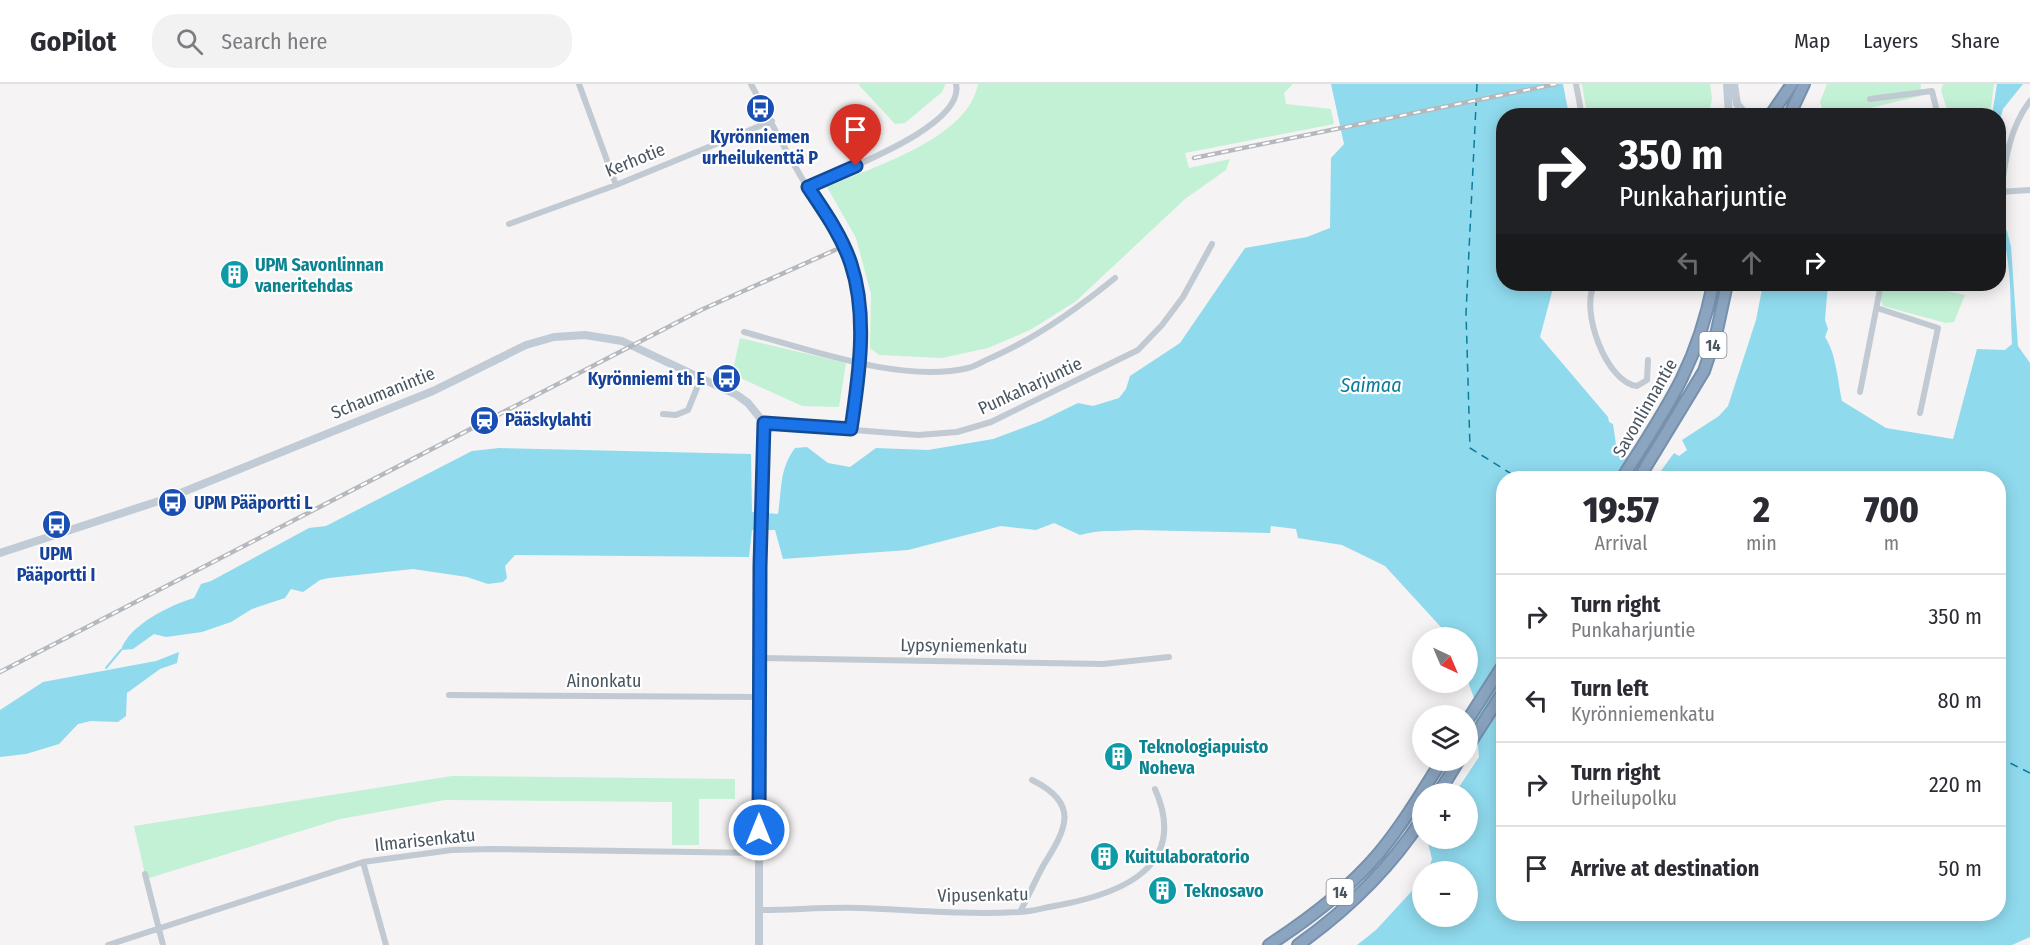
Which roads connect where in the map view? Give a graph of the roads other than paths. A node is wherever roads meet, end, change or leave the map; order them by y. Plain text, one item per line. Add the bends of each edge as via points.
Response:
1 (579, 84) edge
2 (751, 84) edge
3 (956, 84) edge
4 (1575, 84) edge
5 (1727, 84) edge
6 (1734, 84) edge
7 (1792, 84) edge
8 (1804, 84) edge
9 (1870, 99) dead end
10 (2030, 101) edge
11 (1580, 108) edge
12 (1728, 108) edge
13 (1740, 108) edge
14 (1776, 108) edge
15 (1793, 108) edge
16 (1936, 108) edge
17 (772, 121) junction
18 (2006, 159) edge
19 (616, 185) junction
20 (808, 187) junction
21 (2030, 190) edge
22 (2006, 192) edge
23 (509, 224) dead end
24 (1212, 244) dead end
25 (1116, 278) dead end
26 (1592, 291) edge
27 (1711, 291) edge
28 (1725, 291) edge
29 (1880, 291) edge
30 (1877, 308) junction
31 (744, 332) dead end
32 (1648, 360) dead end
33 (858, 362) junction
34 (701, 378) junction
35 (1860, 392) dead end
36 (1920, 413) dead end
37 (663, 414) dead end
38 (764, 423) junction
39 (851, 429) junction
40 (1627, 471) edge
41 (1643, 471) edge
42 (0, 553) edge
43 (1168, 657) dead end
44 (759, 658) junction
45 (1496, 676) edge
46 (449, 695) dead end
47 (759, 697) junction
48 (1496, 703) edge
49 (1477, 705) edge
50 (1478, 731) edge
51 (1435, 771) edge
52 (1032, 780) dead end
53 (1155, 789) dead end
54 (1412, 834) edge
55 (759, 852) junction
56 (363, 862) junction
57 (145, 874) dead end
58 (759, 910) junction
59 (1020, 912) junction
60 (158, 930) junction
61 (108, 945) edge
62 (163, 945) edge
63 (386, 945) edge
64 (759, 945) edge
65 (1269, 945) edge
66 (1298, 945) edge

1 - 19 street
2 - 17 street
3 - 20 street via 957,96 951,106 926,129 894,149
4 - 11 street
5 - 12 street
6 - 13 street
7 - 14 highway
8 - 15 highway
9 - 16 street via 1932,91
10 - 18 street via 2019,116
17 - 19 street, Kerhotie
17 - 20 street
19 - 23 street, Kerhotie
20 - 33 street via 851,264 858,298
21 - 22 street
24 - 39 street, Punkaharjuntie via 1183,297 1162,325 1138,350 1111,365 991,423 957,432 918,435
25 - 33 street via 1051,326 968,368 916,372
26 - 32 street via 1588,300 1599,348 1609,363 1633,386 1647,380
27 - 40 highway, Savonlinnantie / 14 via 1698,343 1675,396
28 - 41 highway, Savonlinnantie / 14 via 1711,353 1687,403
29 - 30 street
30 - 35 street
30 - 36 street via 1938,328
31 - 33 street
33 - 39 street
34 - 37 street via 688,410 676,415
34 - 38 street, Schaumanintie via 737,395
34 - 42 street, Schaumanintie via 622,341 585,335 554,336 526,345 433,391 168,498
38 - 39 street, Punkaharjuntie
38 - 44 street
43 - 44 street, Lypsyniemenkatu via 1103,664
44 - 47 street
45 - 49 highway
46 - 47 street, Ainonkatu
47 - 55 street
48 - 50 highway
51 - 65 highway, 14 via 1378,854 1312,916
52 - 59 street via 1059,798 1066,824
53 - 59 street, Vipusenkatu via 1166,829 1161,849 1148,869 1104,894
54 - 66 highway, 14 via 1356,900
55 - 56 street, Ilmarisenkatu via 462,849
55 - 58 street
56 - 60 street, Ilmarisenkatu
56 - 63 street
57 - 60 street
58 - 59 street, Vipusenkatu
58 - 64 street
60 - 61 street, Ilmarisenkatu
60 - 62 street

